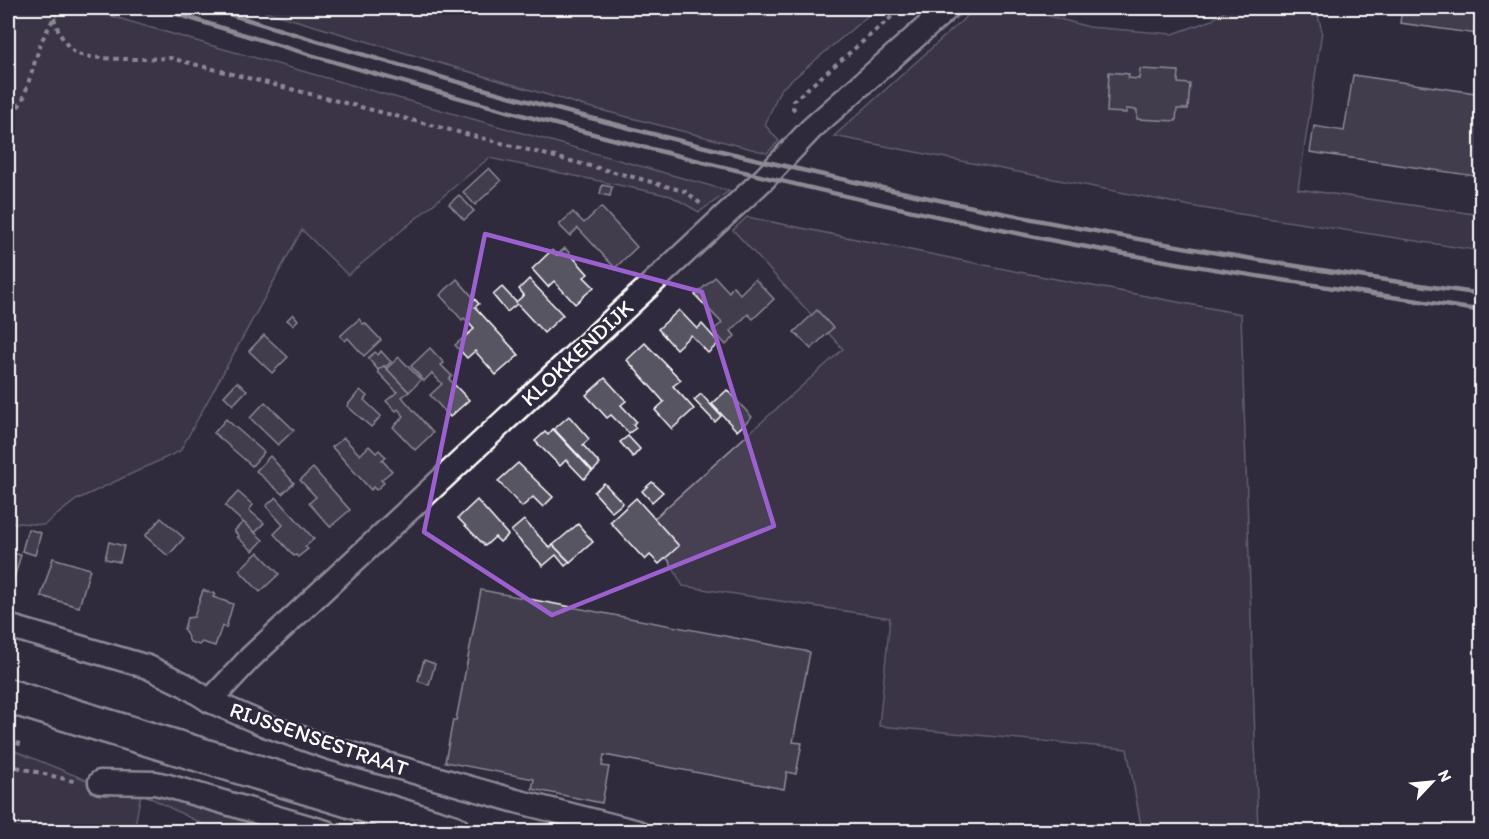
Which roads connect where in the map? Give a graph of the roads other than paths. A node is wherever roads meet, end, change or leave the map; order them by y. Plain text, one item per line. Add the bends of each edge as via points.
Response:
1 (948, 8) edge
2 (8, 626) edge
3 (8, 696) edge
4 (210, 701) junction
5 (100, 782) road end
6 (326, 831) edge
7 (453, 831) edge
8 (638, 831) edge

1 - 4 street, KLOKKENDIJK via 811,129 719,221 251,657
2 - 4 street, RIJSSENSESTRAAT via 148,667
3 - 7 main road, RIJSSENSESTRAAT
4 - 8 street, RIJSSENSESTRAAT via 330,748
5 - 6 street via 168,786

